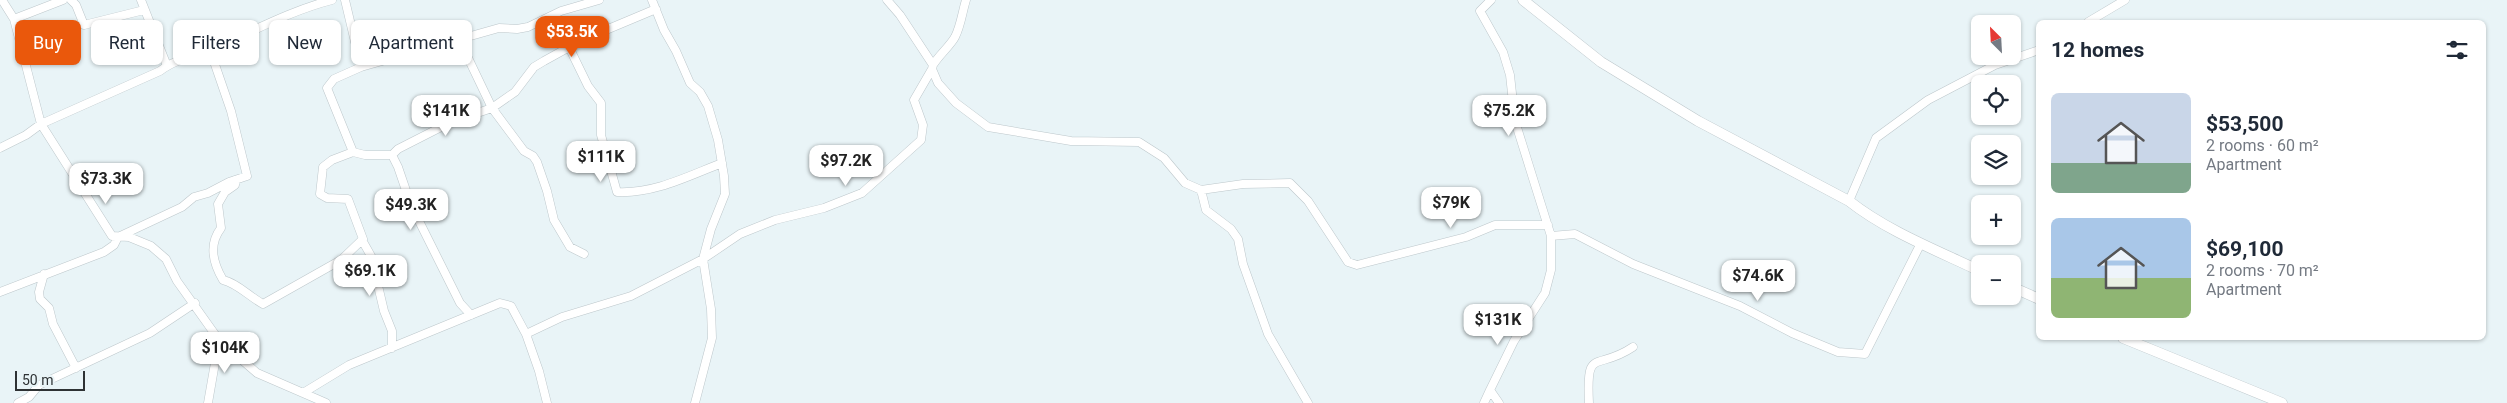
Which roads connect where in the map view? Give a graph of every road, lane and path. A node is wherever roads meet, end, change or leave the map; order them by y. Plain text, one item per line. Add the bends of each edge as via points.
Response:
1 (2, 0) edge
2 (64, 0) edge
3 (71, 0) edge
4 (141, 0) edge
5 (332, 0) edge
6 (345, 0) edge
7 (599, 0) edge
8 (652, 0) edge
9 (887, 0) edge
10 (966, 0) edge
11 (1491, 0) edge
12 (1523, 0) edge
13 (2125, 0) edge
14 (307, 3) edge
15 (656, 9) junction
16 (144, 10) junction
17 (14, 19) junction
18 (2091, 20) edge
19 (259, 26) edge
20 (472, 35) edge
21 (569, 47) junction
22 (2036, 51) edge
23 (173, 64) edge
24 (215, 65) edge
25 (367, 65) edge
26 (471, 65) edge
27 (167, 66) junction
28 (360, 67) junction
29 (932, 67) junction
30 (492, 108) junction
31 (41, 124) junction
32 (0, 148) edge
33 (353, 152) junction
34 (392, 155) junction
35 (722, 163) junction
36 (235, 180) junction
37 (1201, 190) junction
38 (1848, 201) junction
39 (1548, 225) junction
40 (1550, 236) junction
41 (118, 237) junction
42 (362, 240) junction
43 (1921, 243) junction
44 (584, 254) dead end
45 (703, 259) junction
46 (1971, 267) edge
47 (44, 274) junction
48 (2021, 291) edge
49 (0, 292) edge
50 (2036, 298) edge
51 (195, 303) junction
52 (470, 315) junction
53 (526, 334) junction
54 (219, 340) junction
55 (2127, 340) edge
56 (392, 348) junction
57 (1633, 348) dead end
58 (76, 368) junction
59 (1490, 390) junction
60 (303, 393) junction
61 (18, 403) edge
62 (208, 403) edge
63 (326, 403) edge
64 (547, 403) edge
65 (695, 403) edge
66 (1308, 403) edge
67 (1484, 403) edge
68 (1499, 403) edge
69 (1589, 403) edge
70 (2282, 403) edge

1 - 17 street
2 - 17 street
3 - 16 street via 76,4 84,25
4 - 16 street
5 - 14 street
6 - 28 street
7 - 20 street via 561,11 528,27 499,28
8 - 15 street
9 - 29 street
10 - 29 street via 953,40
11 - 39 street via 1480,11 1503,52 1510,75 1515,121
12 - 38 street via 1609,67 1698,121
13 - 18 street
14 - 19 street
15 - 21 street
15 - 35 street via 690,83 708,106
16 - 27 street
17 - 31 street
21 - 30 street via 534,67 515,92
21 - 35 street via 601,103 601,135 617,192 656,188
22 - 38 street via 1995,65 1928,100 1876,138
23 - 27 street
24 - 36 street via 231,111 247,176
25 - 28 street
26 - 30 street
27 - 31 street
28 - 33 street via 334,79 327,88
29 - 37 street via 938,84 956,103 988,127 1071,141 1138,142 1164,158 1185,183
29 - 45 street via 914,100 923,125 921,140 862,193 740,234
30 - 34 street via 451,122
30 - 44 street via 524,151 537,162 554,220 570,247
31 - 32 street
31 - 41 street via 112,236
33 - 34 street
33 - 42 street via 323,167 320,194 327,198 348,199
34 - 52 street via 411,205 460,303
35 - 45 street via 726,194
36 - 41 street via 194,197 182,207
36 - 42 street via 235,185 225,192 218,204 221,228 214,237 214,262 223,280 232,282 263,304 341,260
37 - 39 street via 1290,183 1326,225 1348,262 1357,265 1466,237 1494,226
37 - 66 street via 1206,210 1232,229 1238,239 1243,264 1268,334
38 - 43 street
39 - 40 street
40 - 43 street via 1575,234 1633,264 1740,306 1792,333 1838,352 1864,354
40 - 59 street via 1551,270 1545,293 1514,340
41 - 47 street via 114,245 104,252
41 - 51 street via 130,237 151,246 166,260 177,281
42 - 56 street via 371,256 392,331
43 - 46 street
45 - 53 street via 632,296 562,317
45 - 65 street via 712,338
47 - 49 street
47 - 58 street via 40,300 49,308 53,324
48 - 50 street
51 - 54 street
51 - 58 street via 150,333
52 - 53 street via 500,303 511,306
52 - 56 street
53 - 64 street
54 - 60 street via 257,373
54 - 62 street
55 - 70 street
56 - 60 street via 349,365
57 - 69 street via 1591,366 1588,374
58 - 61 street via 39,385
59 - 67 street
59 - 68 street
60 - 63 street

